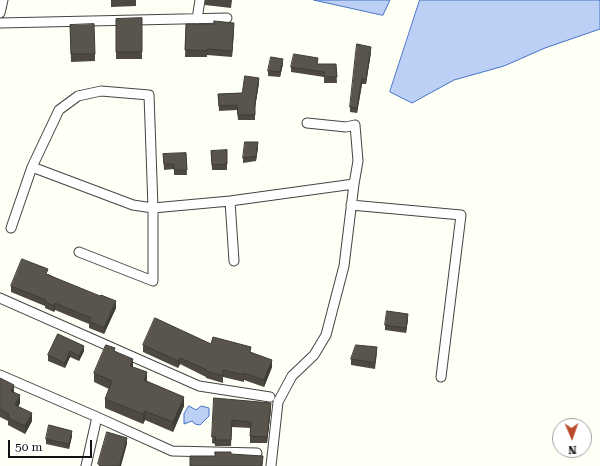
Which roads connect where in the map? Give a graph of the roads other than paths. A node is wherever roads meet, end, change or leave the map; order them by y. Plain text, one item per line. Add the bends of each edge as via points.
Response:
1 (3, 0) edge
2 (200, 0) edge
3 (0, 13) edge
4 (227, 18) dead end
5 (197, 19) junction
6 (0, 24) edge
7 (307, 123) dead end
8 (32, 167) junction
9 (354, 184) junction
10 (230, 201) junction
11 (351, 205) junction
12 (153, 208) junction
13 (11, 228) dead end
14 (79, 252) dead end
15 (234, 261) dead end
16 (0, 298) edge
17 (0, 375) edge
18 (442, 377) dead end
19 (270, 397) dead end
20 (97, 417) junction
21 (257, 453) dead end
22 (86, 466) edge
23 (271, 466) edge

1 - 3 street
2 - 5 street
4 - 5 street
5 - 6 street
7 - 9 street via 346,127 355,125 358,161
8 - 12 street via 133,205
8 - 12 street via 59,110 78,96 101,91 149,95
8 - 13 street
9 - 10 street
9 - 11 street
10 - 12 street
10 - 15 street
11 - 18 street via 461,215
11 - 23 street via 344,266 326,335 314,355 292,376 278,402
12 - 14 street via 153,281
16 - 19 street via 198,386
17 - 20 street
20 - 21 street via 172,451
20 - 22 street

